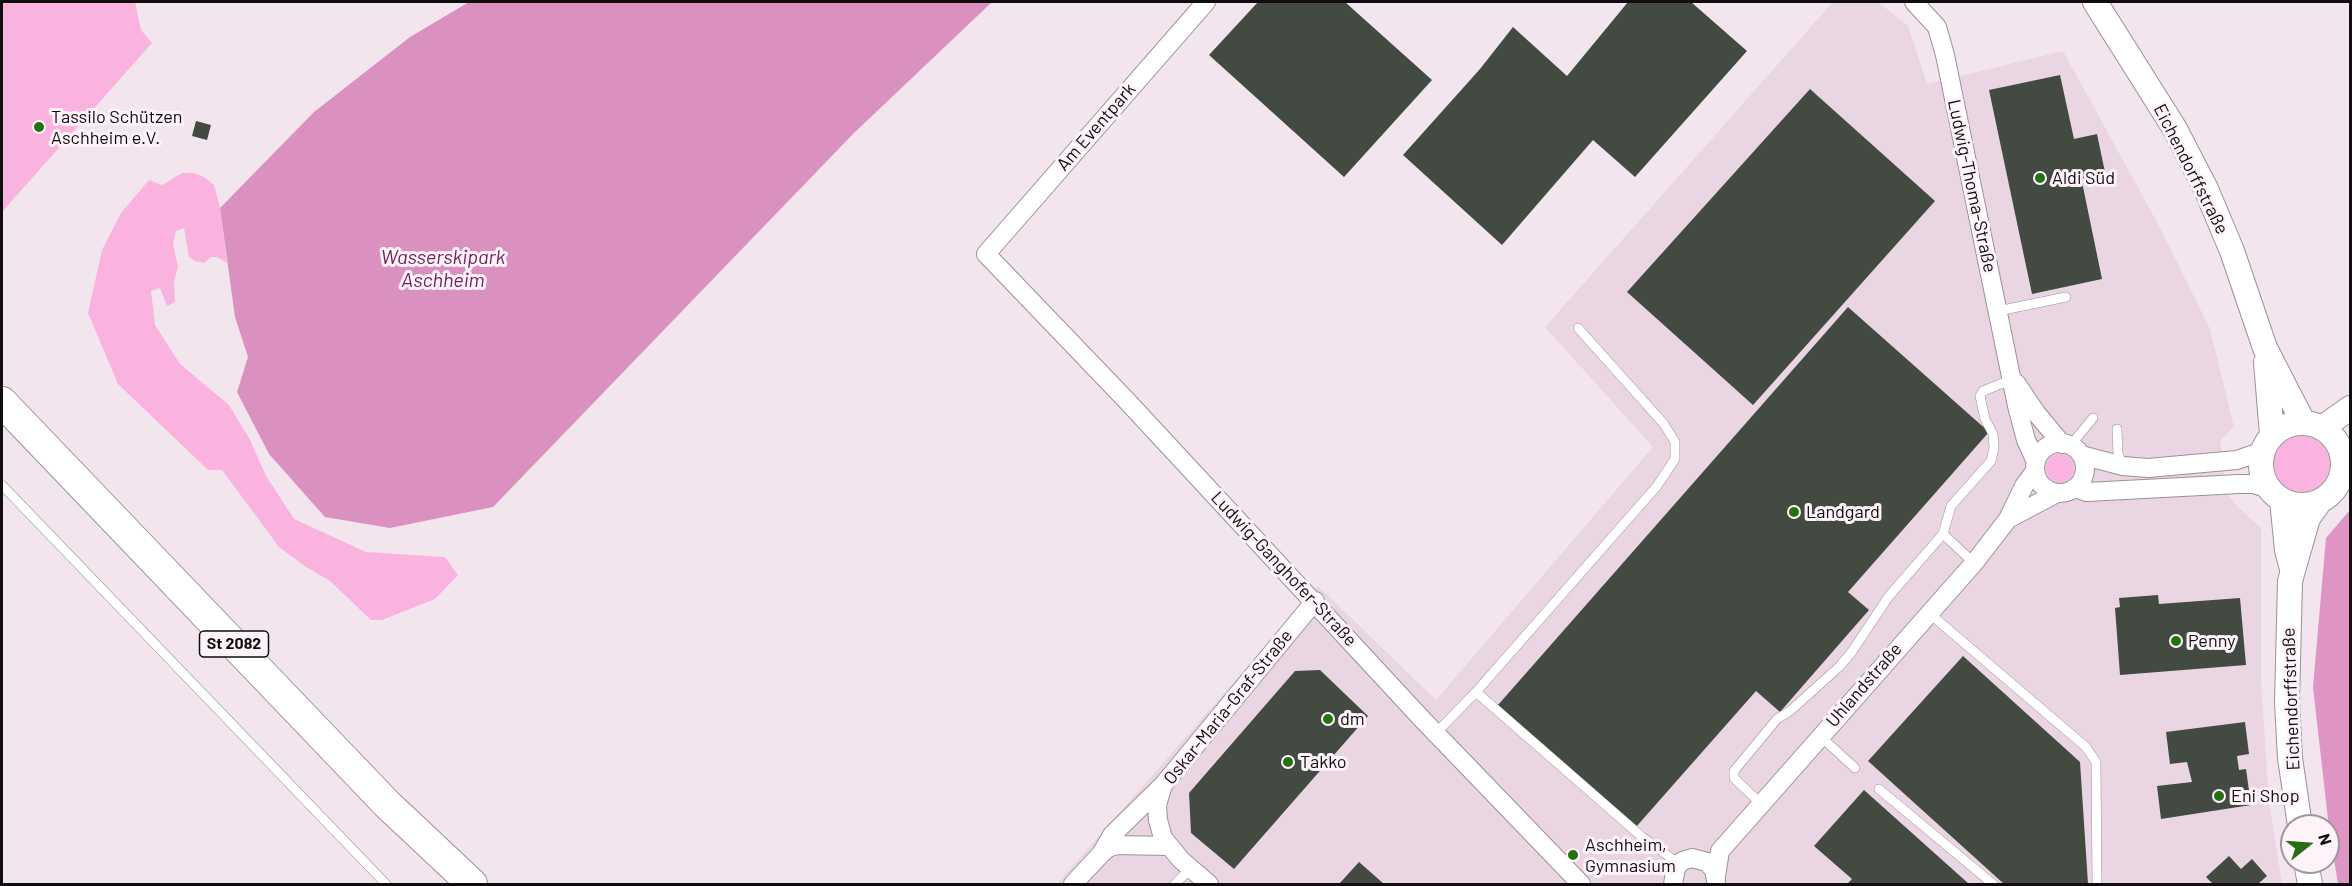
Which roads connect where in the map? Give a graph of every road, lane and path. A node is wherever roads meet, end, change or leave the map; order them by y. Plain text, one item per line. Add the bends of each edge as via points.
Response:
1 (1206, 2) edge
2 (1914, 2) edge
3 (2095, 2) edge
4 (986, 254) joint
5 (2066, 297) dead end
6 (1998, 311) junction
7 (1578, 328) dead end
8 (2265, 348) junction
9 (2013, 379) junction
10 (2, 402) edge
11 (2350, 408) edge
12 (2093, 418) dead end
13 (2313, 425) junction
14 (2117, 429) dead end
15 (2268, 443) junction
16 (2071, 448) junction
17 (2347, 453) edge
18 (2036, 466) junction
19 (2123, 466) junction
20 (2, 485) edge
21 (2076, 488) junction
22 (2057, 493) junction
23 (2276, 494) junction
24 (2320, 501) junction
25 (2008, 519) junction
26 (1943, 534) junction
27 (1974, 563) junction
28 (2292, 571) junction
29 (1315, 601) junction
30 (1929, 613) junction
31 (1476, 692) junction
32 (1436, 733) junction
33 (1820, 736) junction
34 (1855, 768) dead end
35 (1163, 785) junction
36 (1879, 789) dead end
37 (1761, 804) junction
38 (2298, 814) edge
39 (1169, 846) junction
40 (1720, 851) junction
41 (1101, 854) junction
42 (1191, 868) junction
43 (1680, 869) edge
44 (1715, 880) edge
45 (386, 885) edge
46 (472, 885) edge
47 (1073, 885) edge
48 (1175, 885) edge
49 (1209, 885) edge
50 (1581, 885) edge
51 (1661, 885) edge
52 (1993, 885) edge
53 (2097, 885) edge

1 - 4 street, Am Eventpark
2 - 6 street, Ludwig-Thoma-Straße via 1937,27 1940,36
3 - 8 street, Eichendorffstraße via 2175,129 2206,189
4 - 29 street, Ludwig-Ganghofer-Straße
5 - 6 lane
6 - 9 street, Ludwig-Thoma-Straße
7 - 31 lane via 1664,424 1675,442 1675,459 1657,486
8 - 13 street, Eichendorffstraße
8 - 15 street, Eichendorffstraße
9 - 16 street, Ludwig-Thoma-Straße via 2037,414
9 - 18 street, Ludwig-Thoma-Straße via 2026,440
9 - 26 lane via 1983,391 1980,396 1993,434 1991,461 1951,506
10 - 46 main road, St 2082 via 387,804
11 - 13 street
12 - 16 lane
13 - 15 street via 2281,428
13 - 17 street, Eichendorffstraße via 2333,436
14 - 19 lane
15 - 19 street via 2237,460 2148,468
15 - 23 street, Eichendorffstraße via 2261,464 2263,477
16 - 18 street, Uhlandstraße via 2046,448
16 - 19 street
16 - 21 street via 2085,473
17 - 24 street, Eichendorffstraße via 2338,484
18 - 22 street via 2042,485
18 - 25 street, Uhlandstraße
20 - 45 lane
21 - 22 street, Uhlandstraße
21 - 23 street, Uhlandstraße via 2087,492 2254,484
22 - 25 street, Uhlandstraße
23 - 24 street via 2295,505
23 - 28 street, Eichendorffstraße
24 - 28 street, Eichendorffstraße via 2308,518
25 - 27 street, Uhlandstraße
26 - 27 lane
26 - 37 lane via 1889,596 1840,666 1777,719 1734,771 1734,778
27 - 30 street, Uhlandstraße
28 - 38 street, Eichendorffstraße via 2287,702
29 - 32 street, Ludwig-Ganghofer-Straße
29 - 35 street, Oskar-Maria-Graf-Straße
30 - 33 street, Uhlandstraße
30 - 53 lane via 2086,747 2096,762
31 - 32 lane
31 - 43 lane
32 - 50 street, Ludwig-Ganghofer-Straße
33 - 34 lane
33 - 37 street, Uhlandstraße
35 - 39 street, Oskar-Maria-Graf-Straße via 1157,805 1158,820
35 - 41 street via 1112,835
36 - 52 lane
37 - 40 street, Uhlandstraße
39 - 41 street via 1116,845
39 - 42 street
40 - 43 street
40 - 44 street
41 - 47 street
42 - 48 lane
42 - 49 street
43 - 44 street via 1707,862
43 - 51 street

